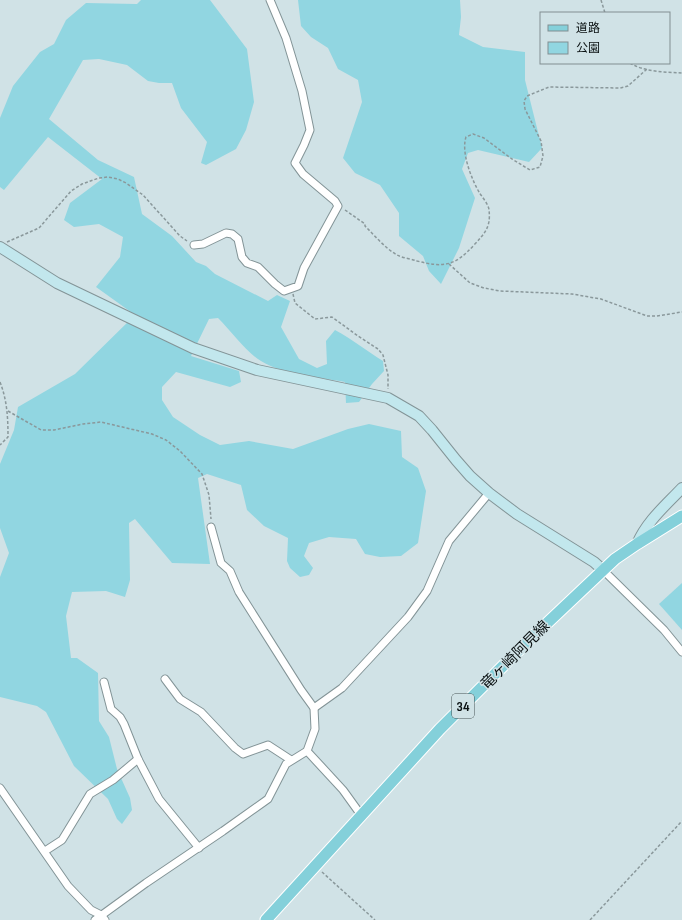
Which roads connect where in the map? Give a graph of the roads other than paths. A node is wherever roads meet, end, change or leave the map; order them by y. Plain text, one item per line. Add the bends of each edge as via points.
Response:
1 (270, 0) edge
2 (3, 244) edge
3 (194, 245) road end
4 (682, 488) edge
5 (489, 493) junction
6 (682, 516) edge
7 (211, 527) road end
8 (637, 544) junction
9 (603, 570) junction
10 (682, 652) edge
11 (165, 679) dead end
12 (104, 682) dead end
13 (314, 708) junction
14 (307, 751) junction
15 (138, 759) junction
16 (291, 760) junction
17 (0, 788) edge
18 (361, 815) junction
19 (199, 848) junction
20 (45, 851) junction
21 (101, 918) edge
22 (266, 920) edge

1 - 3 street via 286,38 302,91 310,130 295,163 303,174 338,206 304,268 298,286 284,291 258,267 247,263 242,257 238,239 232,234 226,233 203,244
2 - 5 street via 57,283 193,348 257,370 388,398 419,416 456,460
4 - 8 street via 650,521
5 - 9 street
5 - 13 street via 449,541 427,591 408,617 342,688
6 - 8 main road, 竜ヶ崎阿見線 / 34
7 - 13 street via 222,562 230,571 239,592
8 - 9 main road, 竜ヶ崎阿見線 / 34
9 - 10 street via 664,630
9 - 18 main road, 竜ヶ崎阿見線 / 34 via 440,729
11 - 16 street via 180,699 201,712 243,754 268,745
12 - 15 street via 112,708 124,724
13 - 14 street via 315,729
14 - 16 street
14 - 18 street via 343,790
15 - 19 street via 159,799
15 - 20 street via 113,780 90,794 62,840
16 - 19 street via 286,764 268,799
17 - 20 street
18 - 22 main road, 竜ヶ崎阿見線 / 34
19 - 21 street
20 - 21 street via 68,886

